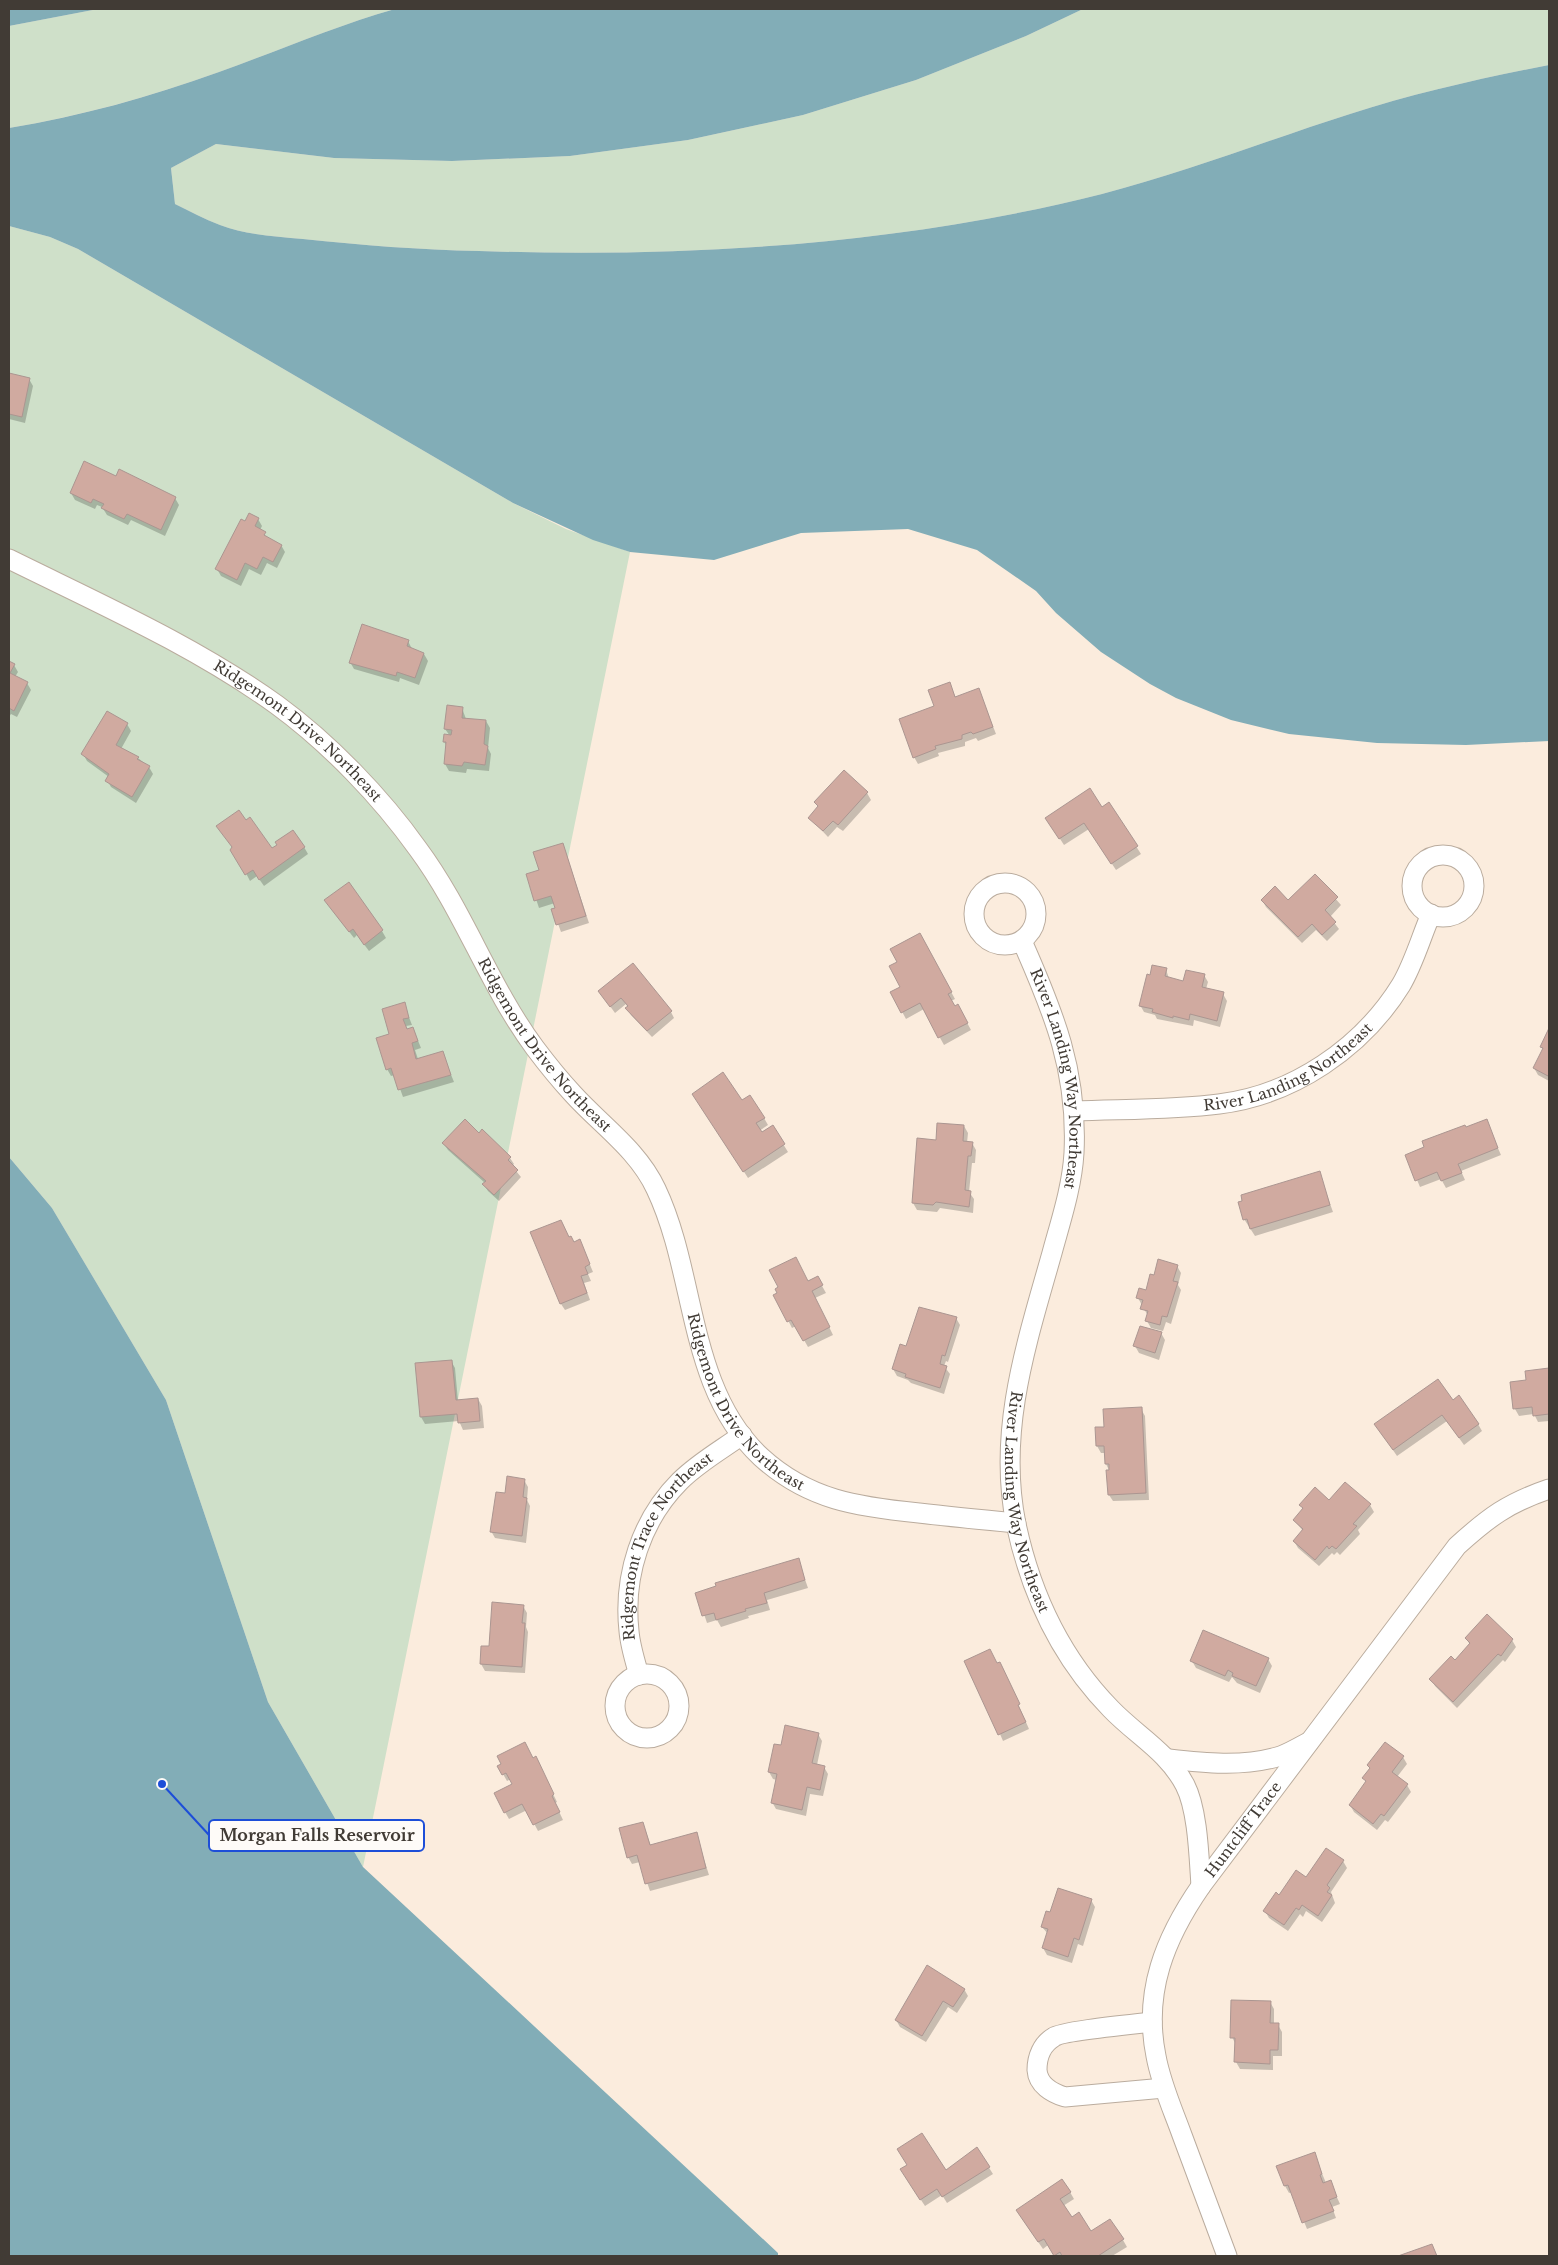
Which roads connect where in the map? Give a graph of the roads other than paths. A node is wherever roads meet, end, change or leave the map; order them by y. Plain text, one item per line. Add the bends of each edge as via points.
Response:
1 (9, 559) edge
2 (1431, 914) dead end
3 (1022, 941) dead end
4 (1074, 1112) junction
5 (742, 1435) junction
6 (1549, 1489) edge
7 (1016, 1523) junction
8 (639, 1675) dead end
9 (1310, 1742) junction
10 (1169, 1759) junction
11 (1201, 1886) junction
12 (1152, 2022) junction
13 (1164, 2088) junction
14 (1227, 2256) edge

1 - 5 street, Ridgemont Drive Northeast via 169,638 247,684 319,739 387,809 446,890 511,1012 534,1047 573,1094 629,1150 654,1184 673,1228 712,1382
2 - 4 street, River Landing Northeast via 1401,984 1373,1023 1338,1055 1298,1080 1262,1094 1220,1104
3 - 4 street, River Landing Way Northeast via 1051,1006 1064,1048
4 - 7 street, River Landing Way Northeast via 1074,1155 1068,1197 1013,1399 1010,1464
5 - 7 street, Ridgemont Drive Northeast via 783,1475 833,1500 869,1508
5 - 8 street, Ridgemont Trace Northeast via 701,1462 680,1481 660,1504 643,1534 632,1566 627,1599 629,1632
6 - 9 street, Huntcliff Trace via 1523,1498 1489,1517 1458,1546
7 - 10 street, River Landing Way Northeast via 1035,1592 1066,1653 1110,1709
9 - 10 street via 1278,1757 1249,1762 1214,1764
9 - 11 street, Huntcliff Trace
10 - 11 street, River Landing Way Northeast via 1191,1802
11 - 12 street, Huntcliff Trace via 1180,1917 1164,1951 1155,1984
12 - 13 street, Huntcliff Trace
12 - 13 street via 1054,2036 1040,2051 1037,2071 1045,2087 1053,2094 1065,2097
13 - 14 street, Huntcliff Trace

